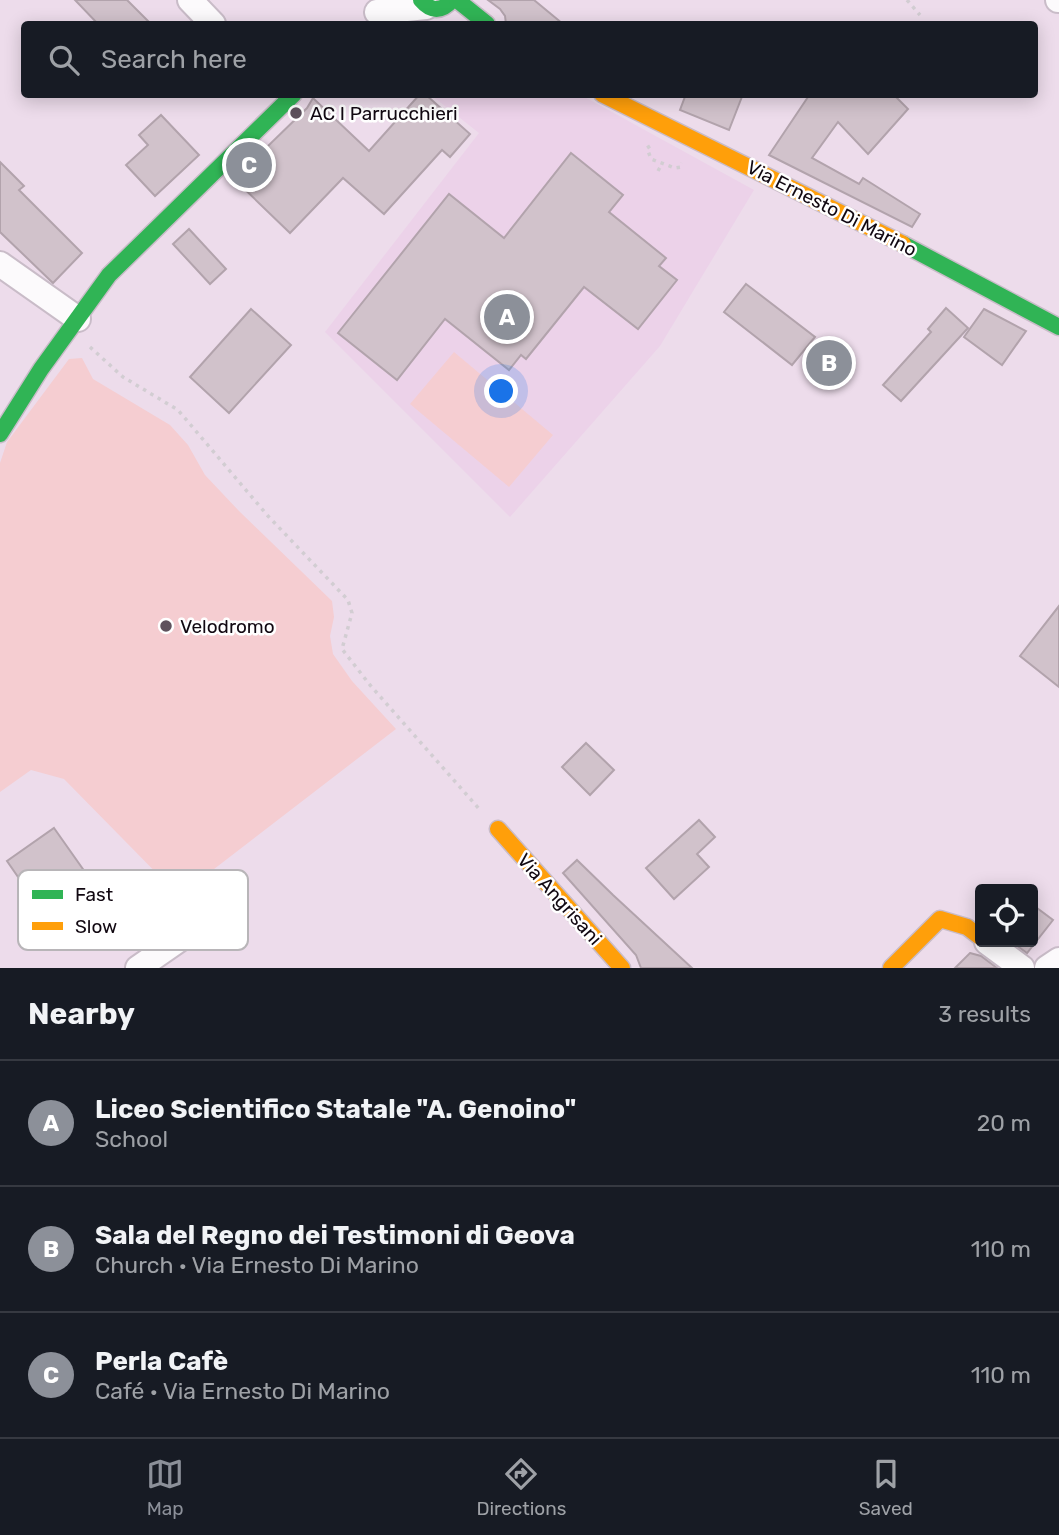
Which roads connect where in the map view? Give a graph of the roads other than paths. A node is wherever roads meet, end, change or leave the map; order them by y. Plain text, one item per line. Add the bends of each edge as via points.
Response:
1 (190, 0) edge
2 (452, 0) edge
3 (457, 0) edge
4 (423, 4) edge
5 (379, 12) edge
6 (210, 21) edge
7 (483, 21) edge
8 (285, 98) edge
9 (610, 98) edge
10 (0, 264) edge
11 (78, 319) junction
12 (1059, 327) edge
13 (0, 434) edge
14 (498, 830) road end
15 (975, 933) edge
16 (994, 947) edge
17 (164, 950) edge
18 (1059, 960) edge
19 (138, 968) edge
20 (622, 968) edge
21 (891, 968) edge
22 (1022, 968) edge
23 (1048, 968) edge

1 - 6 street
2 - 4 street via 443,9 431,10
3 - 7 street
4 - 5 street
8 - 11 street via 109,275
9 - 12 street, Via Ernesto Di Marino
10 - 11 street
11 - 13 street
14 - 20 street, Via Angrisani
15 - 21 street via 940,919
16 - 22 street
17 - 19 street
18 - 23 street

